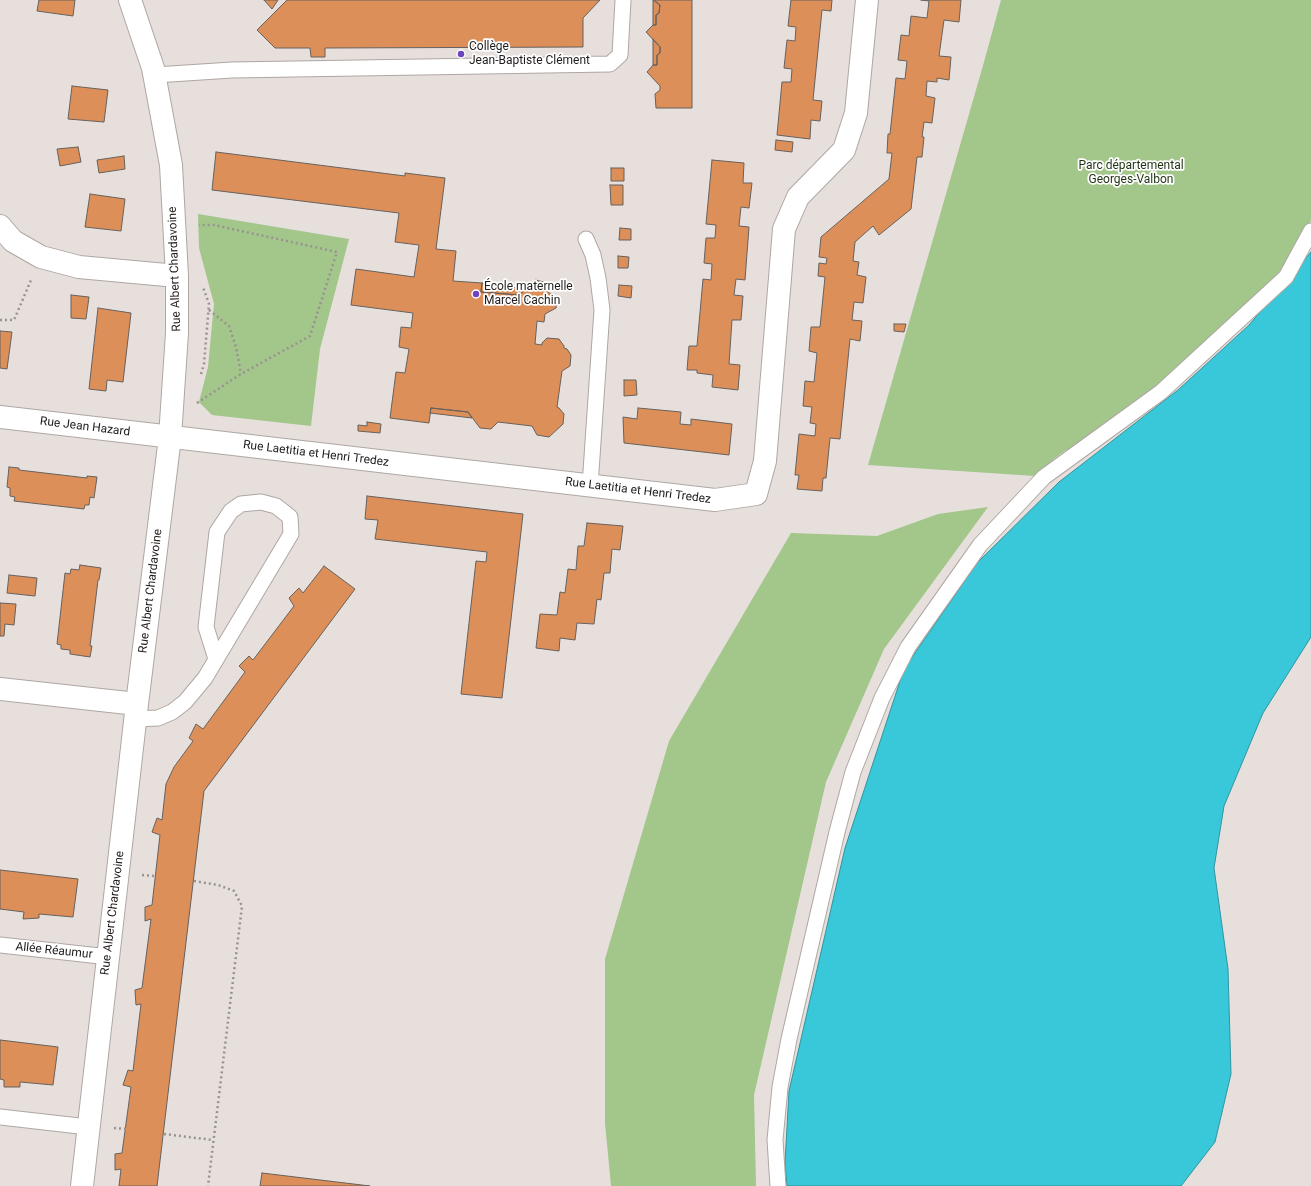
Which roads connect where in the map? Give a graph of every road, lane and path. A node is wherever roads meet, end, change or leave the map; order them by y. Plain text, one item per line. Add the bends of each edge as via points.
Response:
1 (130, 0) edge
2 (623, 0) edge
3 (867, 0) edge
4 (155, 75) junction
5 (0, 226) edge
6 (175, 231) junction
7 (1311, 232) edge
8 (586, 239) dead end
9 (41, 257) junction
10 (177, 276) junction
11 (209, 309) dead end
12 (0, 320) edge
13 (241, 374) junction
14 (193, 404) dead end
15 (0, 416) edge
16 (170, 437) junction
17 (590, 486) junction
18 (216, 659) junction
19 (0, 689) edge
20 (136, 712) junction
21 (194, 882) dead end
22 (0, 945) edge
23 (109, 957) junction
24 (0, 1117) edge
25 (88, 1127) junction
26 (164, 1134) dead end
27 (214, 1140) junction
28 (82, 1186) edge
29 (208, 1186) edge
30 (778, 1186) edge

1 - 4 street, Rue Albert Chardavoine
2 - 4 lane via 620,55 610,64 232,70
3 - 17 street, Rue Laetitia et Henri Tredez via 856,113 844,150 798,197 784,228 765,461 756,494 715,500
4 - 6 street, Rue Albert Chardavoine via 172,165
5 - 9 street via 13,241
6 - 10 street, Rue Albert Chardavoine
6 - 13 path via 194,225 214,225 337,252 310,336
7 - 30 lane via 1286,277 1161,392 1044,477 980,545 908,647 882,698 853,772 838,832 780,1087 775,1140
8 - 17 lane via 593,255 602,310
9 - 10 street via 79,267
9 - 12 path via 14,320
10 - 16 street, Rue Albert Chardavoine via 178,333
11 - 13 path via 229,326
13 - 14 path
15 - 16 street, Rue Jean Hazard
16 - 17 street, Rue Laetitia et Henri Tredez
16 - 20 street, Rue Albert Chardavoine
18 - 18 lane via 206,626 217,532 231,511 241,504 261,502 276,506 290,517 291,534
18 - 20 lane via 205,678 185,702 172,712 158,718
19 - 20 street
20 - 23 street, Rue Albert Chardavoine
21 - 27 path via 218,885 234,891 242,906
22 - 23 lane, Allée Réaumur
23 - 25 street, Rue Albert Chardavoine
24 - 25 lane
25 - 28 street, Rue Albert Chardavoine
26 - 27 path
27 - 29 path

